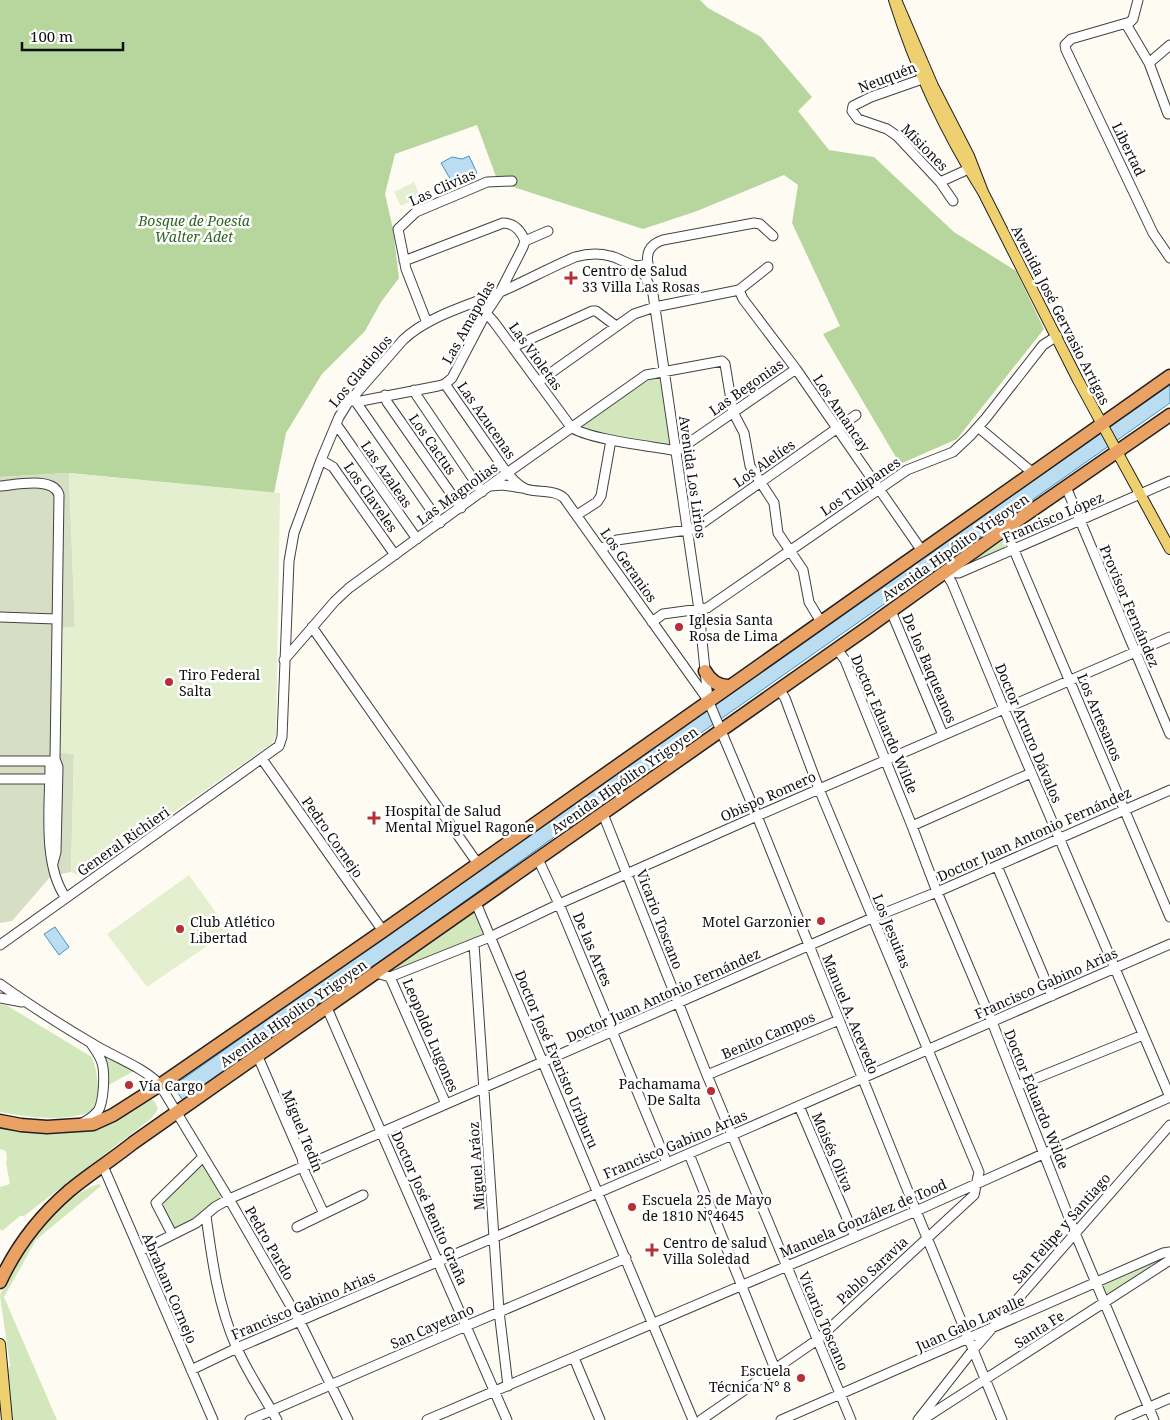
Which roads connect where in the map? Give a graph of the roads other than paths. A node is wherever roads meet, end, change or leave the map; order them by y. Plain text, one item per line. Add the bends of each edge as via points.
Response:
1 (895, 0) edge
2 (1138, 0) edge
3 (1126, 24) junction
4 (1170, 45) edge
5 (1149, 63) junction
6 (925, 78) junction
7 (855, 104) joint
8 (1168, 114) dead end
9 (971, 168) junction
10 (512, 181) dead end
11 (940, 182) junction
12 (953, 201) dead end
13 (548, 230) dead end
14 (773, 236) dead end
15 (525, 241) junction
16 (1170, 258) edge
17 (404, 261) junction
18 (648, 263) junction
19 (632, 266) junction
20 (768, 268) dead end
21 (511, 271) junction
22 (522, 282) junction
23 (651, 288) junction
24 (740, 290) junction
25 (500, 292) junction
26 (476, 302) junction
27 (655, 307) junction
28 (486, 313) junction
29 (427, 323) junction
30 (616, 326) junction
31 (1057, 336) junction
32 (513, 347) junction
33 (796, 369) junction
34 (664, 371) junction
35 (1170, 376) edge
36 (538, 382) junction
37 (445, 384) junction
38 (414, 390) junction
39 (385, 395) junction
40 (353, 401) junction
41 (733, 412) junction
42 (856, 415) dead end
43 (1170, 415) edge
44 (336, 424) junction
45 (1102, 424) junction
46 (571, 427) junction
47 (978, 427) junction
48 (836, 429) junction
49 (611, 440) junction
50 (675, 450) junction
51 (1117, 451) junction
52 (321, 460) junction
53 (507, 473) junction
54 (1033, 473) junction
55 (1170, 481) edge
56 (761, 482) junction
57 (0, 486) edge
58 (490, 486) junction
59 (1066, 487) junction
60 (525, 488) junction
61 (878, 489) junction
62 (482, 492) junction
63 (1141, 494) junction
64 (461, 508) junction
65 (576, 515) junction
66 (1081, 521) junction
67 (440, 523) junction
68 (1005, 529) junction
69 (686, 531) junction
70 (416, 539) junction
71 (1014, 548) junction
72 (601, 549) junction
73 (1170, 549) edge
74 (790, 550) junction
75 (922, 551) junction
76 (395, 555) junction
77 (945, 572) junction
78 (699, 610) junction
79 (891, 611) junction
80 (0, 617) edge
81 (56, 619) junction
82 (652, 622) junction
83 (821, 622) junction
84 (312, 627) junction
85 (1170, 637) edge
86 (837, 649) junction
87 (1134, 652) junction
88 (284, 660) junction
89 (705, 671) junction
90 (1070, 681) junction
91 (728, 686) junction
92 (779, 689) junction
93 (708, 700) junction
94 (1004, 709) junction
95 (1166, 714) edge
96 (722, 729) junction
97 (1170, 734) edge
98 (943, 735) junction
99 (262, 759) junction
100 (53, 760) junction
101 (886, 761) junction
102 (0, 762) edge
103 (1031, 773) junction
104 (0, 779) edge
105 (50, 779) junction
106 (819, 788) junction
107 (1170, 790) edge
108 (1125, 810) junction
109 (603, 814) junction
110 (757, 816) junction
111 (912, 826) junction
112 (1059, 838) junction
113 (538, 859) junction
114 (53, 864) junction
115 (478, 864) junction
116 (997, 866) junction
117 (627, 874) junction
118 (937, 892) junction
119 (66, 898) junction
120 (476, 903) junction
121 (559, 904) junction
122 (1170, 917) edge
123 (872, 918) junction
124 (383, 931) junction
125 (490, 937) junction
126 (474, 944) junction
127 (1170, 944) edge
128 (0, 945) edge
129 (809, 946) junction
130 (1115, 968) junction
131 (376, 973) junction
132 (390, 977) junction
133 (0, 984) edge
134 (1052, 996) junction
135 (0, 998) edge
136 (27, 1003) junction
137 (678, 1003) junction
138 (327, 1008) junction
139 (839, 1020) junction
140 (992, 1022) junction
141 (613, 1031) junction
142 (1143, 1035) junction
143 (91, 1043) junction
144 (927, 1050) junction
145 (258, 1057) junction
146 (544, 1062) junction
147 (707, 1075) junction
148 (863, 1078) junction
149 (160, 1085) junction
150 (1017, 1086) junction
151 (484, 1088) junction
152 (1170, 1097) edge
153 (446, 1104) junction
154 (799, 1106) junction
155 (178, 1113) junction
156 (0, 1121) edge
157 (1170, 1125) edge
158 (74, 1126) junction
159 (382, 1132) junction
160 (732, 1135) junction
161 (1044, 1153) junction
162 (689, 1154) junction
163 (203, 1157) junction
164 (668, 1162) junction
165 (103, 1166) junction
166 (304, 1167) junction
167 (977, 1183) junction
168 (598, 1192) junction
169 (363, 1195) dead end
170 (229, 1199) junction
171 (916, 1211) junction
172 (324, 1214) junction
173 (206, 1216) junction
174 (297, 1227) dead end
175 (1074, 1233) junction
176 (172, 1234) junction
177 (494, 1236) junction
178 (855, 1237) junction
179 (927, 1237) junction
180 (140, 1251) junction
181 (1170, 1252) edge
182 (626, 1258) junction
183 (1170, 1260) edge
184 (438, 1261) junction
185 (786, 1266) junction
186 (0, 1282) edge
187 (1096, 1284) junction
188 (741, 1285) junction
189 (1104, 1302) junction
190 (499, 1311) junction
191 (300, 1322) junction
192 (654, 1324) junction
193 (466, 1326) junction
194 (993, 1327) junction
195 (968, 1338) junction
196 (816, 1340) junction
197 (0, 1344) edge
198 (237, 1348) junction
199 (973, 1350) junction
200 (574, 1358) junction
201 (775, 1369) junction
202 (191, 1370) junction
203 (986, 1380) junction
204 (330, 1386) junction
205 (508, 1386) junction
206 (495, 1391) junction
207 (840, 1395) junction
208 (1170, 1398) edge
209 (1149, 1407) junction
210 (272, 1410) junction
211 (8, 1420) edge
212 (213, 1420) edge
213 (250, 1420) edge
214 (277, 1420) edge
215 (348, 1420) edge
216 (427, 1420) edge
217 (507, 1420) edge
218 (600, 1420) edge
219 (693, 1420) edge
220 (701, 1420) edge
221 (781, 1420) edge
222 (851, 1420) edge
223 (918, 1420) edge
224 (922, 1420) edge
225 (1002, 1420) edge
226 (1120, 1420) edge
227 (1154, 1420) edge

1 - 6 main road, Avenida José Gervasio Artigas
2 - 3 street via 1133,19
3 - 5 street
3 - 16 street, Libertad via 1071,39 1065,45 1154,233
4 - 5 street
5 - 8 street
6 - 7 street, Neuquén
6 - 9 main road, Avenida José Gervasio Artigas via 935,107
7 - 11 street, Misiones via 852,108 855,117 892,132
9 - 11 street
9 - 31 main road, Avenida José Gervasio Artigas
10 - 17 street, Las Clivias via 487,182 412,215 397,232
11 - 12 street, Misiones
13 - 15 street
14 - 18 street via 760,224 754,223 663,240 650,248
15 - 17 street via 519,230 509,223
15 - 21 street, Las Amapolas
17 - 29 street, Las Clivias
18 - 19 street
18 - 23 street
19 - 22 street, Los Gladiolos via 601,254 582,255
19 - 23 street, Avenida Los Lirios via 645,276
20 - 24 street
21 - 22 street, Las Amapolas
21 - 25 street, Las Amapolas
22 - 25 street, Los Gladiolos
23 - 27 street, Avenida Los Lirios
24 - 27 street
24 - 33 street, Los Amancay via 743,299
25 - 26 street, Los Gladiolos
25 - 28 street, Las Amapolas
26 - 28 street, Las Violetas
26 - 29 street, Los Gladiolos
27 - 30 street via 634,314
27 - 34 street, Avenida Los Lirios
28 - 32 street, Las Violetas
28 - 37 street, Las Amapolas via 452,378
29 - 40 street, Los Gladiolos via 403,340
30 - 32 street via 592,311
30 - 36 street
31 - 45 main road, Avenida José Gervasio Artigas
31 - 47 street, Los Tulipanes via 1043,345
32 - 36 street, Las Violetas
33 - 41 street, Las Begonias
33 - 48 street, Los Amancay
34 - 41 street, Las Magnolias via 724,361
34 - 46 street, Las Magnolias via 646,375
34 - 50 street, Avenida Los Lirios
35 - 45 highway, Avenida Hipólito Yrigoyen
36 - 46 street, Las Violetas
37 - 38 street
37 - 53 street, Las Azucenas
38 - 39 street
38 - 62 street
39 - 40 street
39 - 64 street, Los Cactus
40 - 44 street, Los Gladiolos via 342,410
40 - 67 street
41 - 50 street, Las Begonias
41 - 56 street via 744,433 750,466
42 - 48 street, Los Alelíes
43 - 51 highway, Avenida Hipólito Yrigoyen
44 - 52 street, Los Gladiolos
44 - 70 street, Las Azaleas
45 - 51 main road, Avenida José Gervasio Artigas
45 - 54 highway, Avenida Hipólito Yrigoyen
46 - 49 street
46 - 53 street, Las Magnolias
47 - 54 street
47 - 61 street, Los Tulipanes via 949,454 907,470
48 - 56 street, Los Alelíes
48 - 61 street, Los Amancay
49 - 50 street
49 - 65 street via 600,500
50 - 69 street, Avenida Los Lirios
51 - 59 highway, Avenida Hipólito Yrigoyen
51 - 63 main road, Avenida José Gervasio Artigas
52 - 76 street, Los Claveles via 333,467
52 - 88 street, Los Gladiolos via 294,533
53 - 58 street, Las Magnolias
53 - 60 street, Los Geranios
54 - 75 highway, Avenida Hipólito Yrigoyen
55 - 63 street, Francisco López
56 - 69 street, Los Alelíes via 694,529
56 - 74 street via 774,503 778,533
57 - 81 street via 45,483 58,490
58 - 60 street
58 - 62 street, Las Magnolias
59 - 66 street, Provisor Fernández
59 - 68 highway, Avenida Hipólito Yrigoyen
60 - 65 street, Los Geranios via 560,495
61 - 74 street, Los Tulipanes
61 - 75 street, Los Amancay
62 - 64 street, Las Magnolias
63 - 66 street, Francisco López
63 - 73 main road, Avenida José Gervasio Artigas
64 - 67 street, Las Magnolias
65 - 72 street, Los Geranios
66 - 71 street, Francisco López
66 - 87 street, Provisor Fernández
67 - 70 street, Las Magnolias
68 - 71 street, Los Artesanos
68 - 77 highway, Avenida Hipólito Yrigoyen
69 - 72 street via 617,540
69 - 78 street, Avenida Los Lirios
70 - 76 street, Las Magnolias
71 - 77 street, Francisco López via 958,573
71 - 90 street, Los Artesanos
72 - 82 street, Los Geranios
74 - 78 street, Los Tulipanes via 707,608
74 - 83 street via 803,570 808,602
75 - 83 highway, Avenida Hipólito Yrigoyen
76 - 84 street, Las Magnolias via 345,591
77 - 79 highway, Avenida Hipólito Yrigoyen
77 - 94 street, Doctor Arturo Dávalos
78 - 82 street, Los Tulipanes via 664,614
78 - 89 street, Avenida Los Lirios
79 - 86 highway, Avenida Hipólito Yrigoyen
79 - 98 street, De los Baqueanos
80 - 81 street
81 - 100 street
82 - 93 street, Los Geranios
83 - 91 highway, Avenida Hipólito Yrigoyen
84 - 88 street, Las Magnolias
84 - 115 street
85 - 87 street, Obispo Romero
86 - 92 highway, Avenida Hipólito Yrigoyen
86 - 101 street, Doctor Eduardo Wilde via 845,660
87 - 90 street, Obispo Romero
87 - 95 street, Provisor Fernández
88 - 99 street, Los Gladiolos via 281,742
89 - 91 highway via 718,684
89 - 93 street, Avenida Los Lirios
90 - 94 street, Obispo Romero
90 - 108 street, Los Artesanos
91 - 93 highway, Avenida Hipólito Yrigoyen
92 - 96 highway, Avenida Hipólito Yrigoyen
92 - 106 street, Los Jesuitas
93 - 96 street, Manuel A. Acevedo
93 - 115 highway, Avenida Hipólito Yrigoyen
94 - 98 street, Obispo Romero
94 - 103 street, Doctor Arturo Dávalos
95 - 97 street, Provisor Fernández
96 - 109 highway, Avenida Hipólito Yrigoyen
96 - 110 street, Manuel A. Acevedo
98 - 101 street, Obispo Romero
99 - 119 street, General Richieri
99 - 124 street, Pedro Cornejo
100 - 102 street
100 - 105 street
100 - 114 street via 58,768
101 - 106 street, Obispo Romero
101 - 111 street, Doctor Eduardo Wilde
103 - 111 street
103 - 112 street, Doctor Arturo Dávalos
104 - 105 street
105 - 114 street via 49,852
106 - 110 street, Obispo Romero
106 - 123 street, Los Jesuitas
107 - 108 street, Doctor Juan Antonio Fernández
108 - 112 street, Doctor Juan Antonio Fernández
108 - 122 street, Los Artesanos
109 - 113 highway, Avenida Hipólito Yrigoyen
109 - 117 street, Vicario Toscano
110 - 117 street, Obispo Romero
110 - 129 street, Manuel A. Acevedo
111 - 118 street, Doctor Eduardo Wilde
112 - 116 street, Doctor Juan Antonio Fernández
112 - 130 street, Doctor Arturo Dávalos
113 - 120 highway, Avenida Hipólito Yrigoyen
113 - 121 street, De las Artes
114 - 119 street
115 - 124 highway, Avenida Hipólito Yrigoyen
116 - 118 street, Doctor Juan Antonio Fernández
116 - 134 street
117 - 121 street, Obispo Romero
117 - 137 street, Vicario Toscano
118 - 123 street, Doctor Juan Antonio Fernández
118 - 140 street, Doctor Eduardo Wilde
119 - 128 street, General Richieri
120 - 125 street, Doctor José Evaristo Uriburu
120 - 131 highway, Avenida Hipólito Yrigoyen
121 - 125 street, Obispo Romero
121 - 141 street, De las Artes
123 - 129 street, Doctor Juan Antonio Fernández
123 - 144 street, Los Jesuitas
124 - 149 highway, Avenida Hipólito Yrigoyen
125 - 126 street, Obispo Romero
125 - 146 street, Doctor José Evaristo Uriburu
126 - 132 street, Obispo Romero
126 - 151 street, Miguel Aráoz
127 - 130 street, Francisco Gabino Arias
129 - 137 street, Doctor Juan Antonio Fernández
129 - 139 street, Manuel A. Acevedo
130 - 134 street, Francisco Gabino Arias
130 - 142 street, Doctor Arturo Dávalos
131 - 132 street
131 - 138 highway, Avenida Hipólito Yrigoyen
132 - 153 street, Leopoldo Lugones
133 - 136 street
134 - 140 street, Francisco Gabino Arias
135 - 136 street
136 - 143 street
137 - 141 street, Doctor Juan Antonio Fernández
137 - 147 street, Vicario Toscano
138 - 145 highway, Avenida Hipólito Yrigoyen
138 - 159 street, Doctor José Benito Graña
139 - 147 street, Benito Campos
139 - 148 street, Manuel A. Acevedo
140 - 144 street, Francisco Gabino Arias
140 - 150 street, Doctor Eduardo Wilde
141 - 146 street, Doctor Juan Antonio Fernández
141 - 164 street, De las Artes
142 - 150 street
142 - 152 street, Doctor Arturo Dávalos
143 - 149 street
143 - 158 street via 99,1054 103,1069 100,1109
144 - 148 street, Francisco Gabino Arias
144 - 167 street, Los Jesuitas via 979,1172
145 - 155 highway, Avenida Hipólito Yrigoyen
145 - 166 street, Miguel Tedín
146 - 151 street, Doctor Juan Antonio Fernández
146 - 168 street, Doctor José Evaristo Uriburu
147 - 160 street, Vicario Toscano
148 - 154 street, Francisco Gabino Arias
148 - 171 street, Manuel A. Acevedo
149 - 155 street, Pedro Pardo
149 - 158 highway, Avenida Hipólito Yrigoyen via 104,1120
150 - 161 street, Doctor Eduardo Wilde
151 - 153 street, Doctor Juan Antonio Fernández
151 - 177 street, Miguel Aráoz
152 - 161 street, Manuela González de Tood
153 - 159 street, Doctor Juan Antonio Fernández
154 - 160 street, Francisco Gabino Arias
154 - 178 street, Moisés Oliva
155 - 163 street, Pedro Pardo
155 - 165 highway, Avenida Hipólito Yrigoyen
156 - 158 highway, Avenida Hipólito Yrigoyen via 33,1127
157 - 175 street, San Felipe y Santiago
159 - 166 street, Doctor Juan Antonio Fernández
159 - 184 street, Doctor José Benito Graña
160 - 162 street, Francisco Gabino Arias
160 - 185 street, Vicario Toscano
161 - 167 street, Manuela González de Tood
161 - 175 street, Doctor Eduardo Wilde
162 - 164 street, Francisco Gabino Arias
162 - 188 street
163 - 170 street, Pedro Pardo
163 - 176 street via 156,1203
164 - 168 street, Francisco Gabino Arias
165 - 180 street, Abraham Cornejo
165 - 186 highway, Avenida Hipólito Yrigoyen via 34,1225
166 - 170 street, Doctor Juan Antonio Fernández
166 - 172 street, Miguel Tedín
167 - 171 street, Manuela González de Tood
167 - 179 street, Pablo Saravia via 974,1195
168 - 177 street, Francisco Gabino Arias
168 - 182 street, Doctor José Evaristo Uriburu
169 - 172 street
170 - 173 street, Doctor Juan Antonio Fernández
170 - 191 street, Pedro Pardo
171 - 178 street, Manuela González de Tood
171 - 179 street, Manuel A. Acevedo
172 - 174 street
173 - 176 street, Doctor Juan Antonio Fernández
173 - 198 street via 218,1290
175 - 187 street, Doctor Eduardo Wilde
175 - 194 street, San Felipe y Santiago
176 - 180 street, Doctor Juan Antonio Fernández
177 - 184 street, Francisco Gabino Arias
177 - 190 street, Miguel Aráoz
178 - 185 street, Manuela González de Tood
179 - 195 street, Manuel A. Acevedo
179 - 196 street, Pablo Saravia
180 - 202 street, Abraham Cornejo
181 - 187 street, Juan Galo Lavalle
182 - 190 street, San Cayetano
182 - 192 street, Doctor José Evaristo Uriburu
183 - 189 street, Santa Fe
184 - 191 street, Francisco Gabino Arias
184 - 193 street, Doctor José Benito Graña
185 - 188 street, Manuela González de Tood
185 - 196 street, Vicario Toscano
187 - 189 street, Doctor Eduardo Wilde
187 - 194 street, Juan Galo Lavalle
188 - 192 street, Manuela González de Tood
188 - 201 street
189 - 203 street, Santa Fe
189 - 209 street, Doctor Eduardo Wilde
190 - 193 street, San Cayetano
190 - 205 street, Miguel Aráoz
191 - 198 street, Francisco Gabino Arias
191 - 204 street, Pedro Pardo
192 - 200 street, Manuela González de Tood
192 - 219 street, Doctor José Evaristo Uriburu
193 - 204 street, San Cayetano
193 - 206 street, Doctor José Benito Graña
194 - 195 street, Juan Galo Lavalle
194 - 199 street, San Felipe y Santiago
195 - 199 street, Manuel A. Acevedo
195 - 207 street, Juan Galo Lavalle
196 - 201 street, Pablo Saravia
196 - 207 street, Vicario Toscano
197 - 211 main road
198 - 202 street, Francisco Gabino Arias
198 - 210 street
199 - 203 street, Manuel A. Acevedo
199 - 223 street, San Felipe y Santiago
200 - 205 street, Manuela González de Tood
200 - 218 street
201 - 220 street, Pablo Saravia
202 - 212 street, Abraham Cornejo
203 - 224 street, Santa Fe
203 - 225 street, Manuel A. Acevedo
204 - 210 street, San Cayetano
204 - 215 street, Pedro Pardo
205 - 206 street, Manuela González de Tood
206 - 216 street, Manuela González de Tood
206 - 217 street, Doctor José Benito Graña
207 - 221 street, Juan Galo Lavalle
207 - 222 street, Vicario Toscano
208 - 209 street
209 - 226 street
209 - 227 street, Doctor Eduardo Wilde
210 - 213 street, San Cayetano
210 - 214 street

